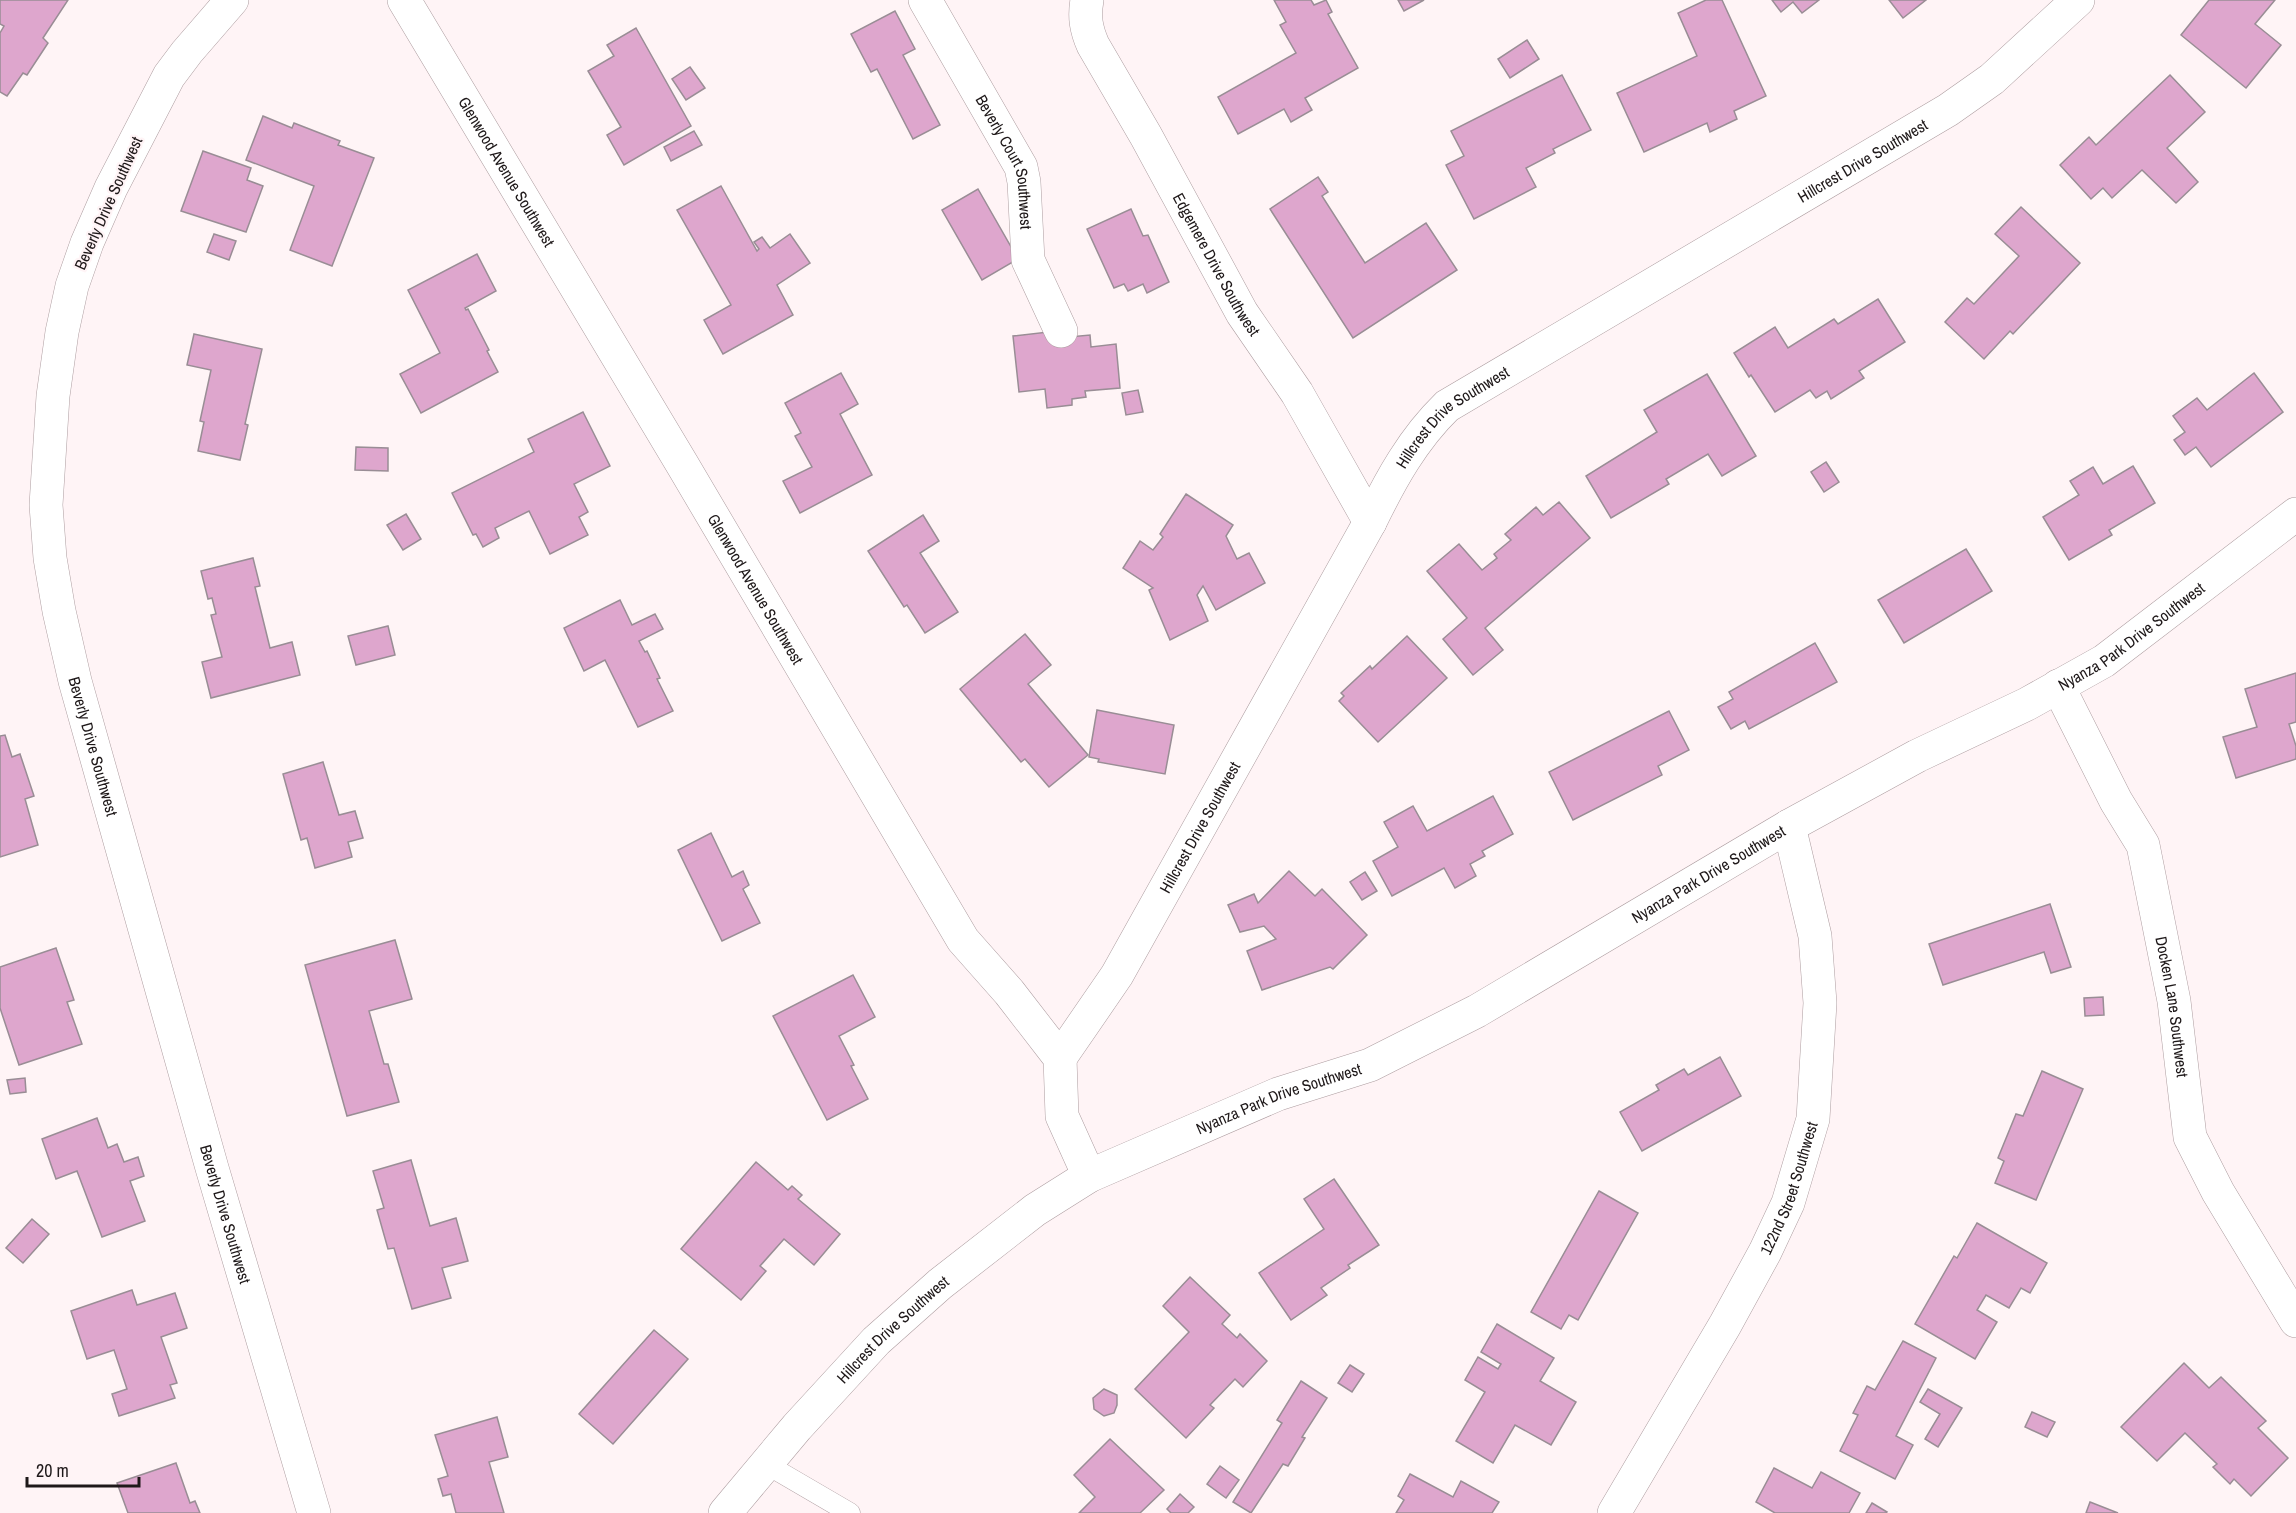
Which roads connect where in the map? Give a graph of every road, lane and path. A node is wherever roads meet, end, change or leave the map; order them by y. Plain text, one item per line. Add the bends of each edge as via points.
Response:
1 (232, 0) edge
2 (404, 0) edge
3 (925, 0) edge
4 (1086, 0) edge
5 (2078, 0) edge
6 (1061, 331) dead end
7 (2296, 514) edge
8 (1370, 522) junction
9 (2058, 686) junction
10 (1789, 826) junction
11 (1060, 1058) junction
12 (1089, 1176) junction
13 (2296, 1322) edge
14 (766, 1464) junction
15 (314, 1513) edge
16 (725, 1513) edge
17 (850, 1513) edge
18 (1614, 1513) edge

1 - 15 street, Beverly Drive Southwest via 169,76 87,243 62,332 53,396 46,505 58,611 75,681 215,1180
2 - 11 street, Glenwood Avenue Southwest via 963,940
3 - 6 street, Beverly Court Southwest via 1021,167 1028,260
4 - 8 street, Edgemere Drive Southwest via 1086,29 1093,45 1242,313 1297,393
5 - 8 street, Hillcrest Drive Southwest via 1992,79 1948,110 1447,406 1411,447
7 - 9 street, Nyanza Park Drive Southwest via 2104,661
8 - 11 street, Hillcrest Drive Southwest via 1117,975
9 - 10 street, Nyanza Park Drive Southwest via 1917,756
9 - 13 street, Docken Lane Southwest via 2116,801 2143,845 2174,1001 2190,1137 2218,1192
10 - 12 street, Nyanza Park Drive Southwest via 1477,1011 1370,1065 1278,1094
10 - 18 street, 122nd Street Southwest via 1815,936 1820,1003 1813,1119 1788,1203 1765,1252
11 - 12 street via 1062,1116
12 - 14 street, Hillcrest Drive Southwest via 1035,1210 908,1312 876,1341
14 - 16 street, Hillcrest Drive Southwest
14 - 17 lane

